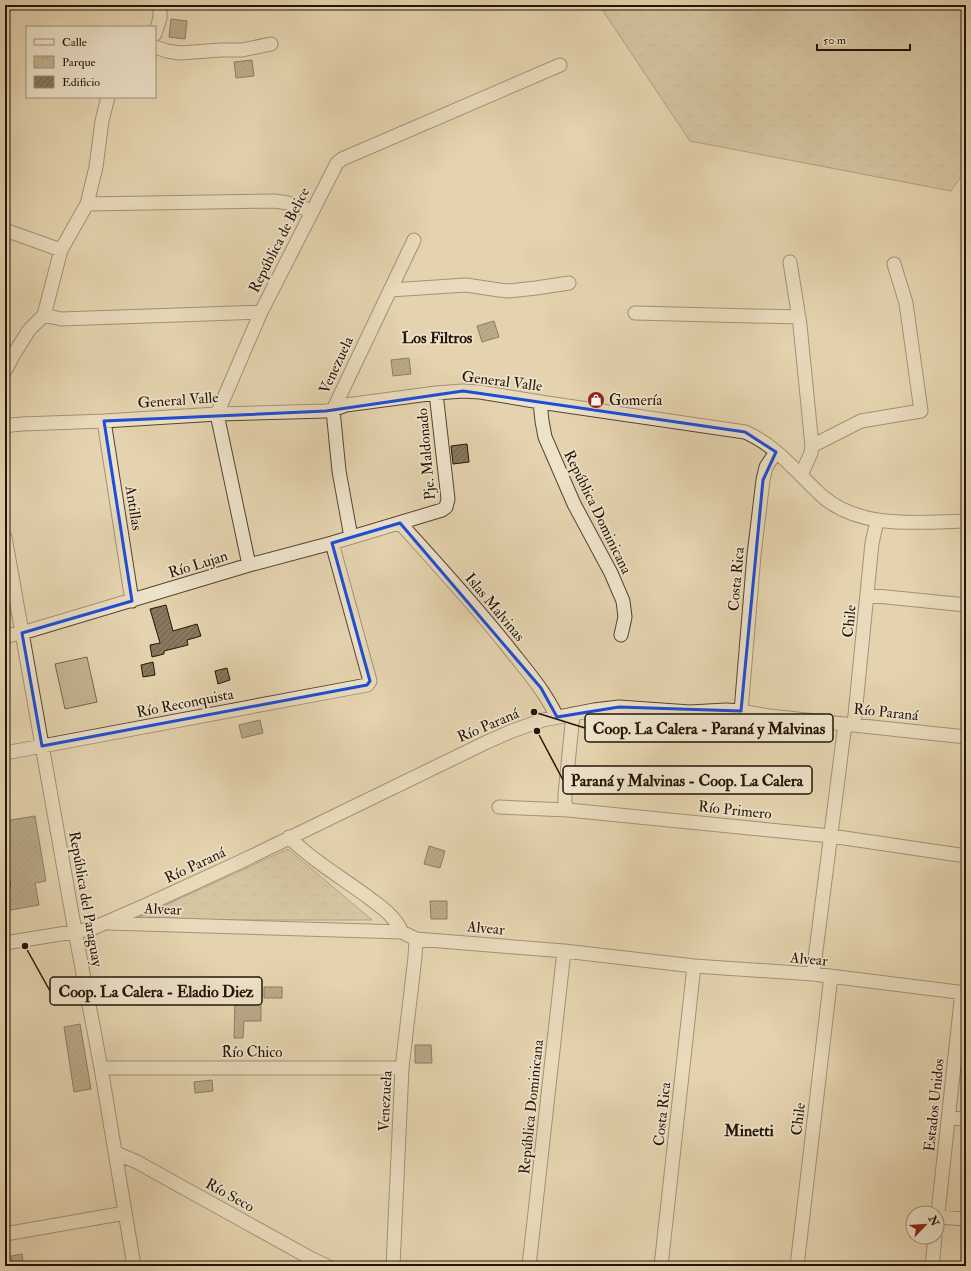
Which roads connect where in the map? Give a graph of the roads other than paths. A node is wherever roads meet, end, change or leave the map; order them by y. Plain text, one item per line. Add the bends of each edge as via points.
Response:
1 (160, 5) edge
2 (156, 31) edge
3 (270, 44) dead end
4 (156, 47) edge
5 (560, 65) dead end
6 (108, 98) edge
7 (87, 204) junction
8 (312, 212) junction
9 (5, 230) edge
10 (414, 240) dead end
11 (61, 250) junction
12 (790, 262) dead end
13 (894, 264) dead end
14 (569, 283) dead end
15 (390, 290) junction
16 (261, 312) junction
17 (635, 312) dead end
18 (44, 315) junction
19 (798, 317) junction
20 (5, 371) edge
21 (436, 393) junction
22 (540, 402) junction
23 (333, 410) junction
24 (217, 414) junction
25 (104, 421) junction
26 (5, 427) edge
27 (812, 446) junction
28 (776, 452) junction
29 (801, 475) junction
30 (442, 510) joint
31 (877, 521) junction
32 (966, 521) edge
33 (400, 523) junction
34 (352, 537) junction
35 (5, 538) edge
36 (332, 542) junction
37 (248, 566) junction
38 (867, 595) junction
39 (132, 601) junction
40 (966, 605) edge
41 (22, 634) junction
42 (621, 635) dead end
43 (5, 636) edge
44 (741, 712) junction
45 (573, 714) junction
46 (557, 717) junction
47 (850, 724) junction
48 (966, 737) edge
49 (42, 746) junction
50 (5, 753) edge
51 (499, 807) dead end
52 (568, 810) junction
53 (832, 836) junction
54 (290, 837) junction
55 (966, 856) edge
56 (105, 923) junction
57 (75, 932) junction
58 (402, 932) junction
59 (416, 939) junction
60 (5, 943) edge
61 (564, 951) junction
62 (694, 966) junction
63 (813, 974) junction
64 (831, 976) junction
65 (964, 992) edge
66 (101, 1068) junction
67 (402, 1068) junction
68 (949, 1118) junction
69 (966, 1119) edge
70 (116, 1153) junction
71 (939, 1205) edge
72 (125, 1213) junction
73 (945, 1219) edge
74 (966, 1219) edge
75 (5, 1234) edge
76 (934, 1245) edge
77 (134, 1266) edge
78 (327, 1266) edge
79 (393, 1266) edge
80 (529, 1266) edge
81 (661, 1266) edge
82 (797, 1266) edge
83 (932, 1266) edge

1 - 2 street
3 - 4 street via 242,50 180,53
5 - 8 street, República de Belice via 342,159 336,163
6 - 7 street
7 - 8 street via 274,201
7 - 11 street
8 - 16 street, República de Belice
9 - 11 street
10 - 15 street, Venezuela
11 - 18 street
12 - 19 street
13 - 27 street via 906,303 921,411 861,420
14 - 15 street via 509,291 466,285
15 - 23 street, Venezuela
16 - 18 street via 61,318
16 - 24 street, República de Belice
17 - 19 street
18 - 20 street via 29,330
19 - 27 street
21 - 22 street, General Valle via 463,391
21 - 23 street, General Valle
21 - 30 street, Pje. Maldonado via 448,499
22 - 28 street, General Valle via 746,432 758,437
22 - 42 street, República Dominicana via 545,437 574,504 611,573 622,601 625,617
23 - 24 street, General Valle
23 - 34 street, Venezuela via 339,471
24 - 25 street, General Valle
24 - 37 street
25 - 26 street, General Valle
25 - 39 street, Antillas
27 - 29 street
28 - 29 street, General Valle
28 - 44 street, Costa Rica via 766,467 763,480
29 - 31 street, General Valle via 823,497 841,509
30 - 33 street, Río Lujan
31 - 32 street, General Valle
31 - 38 street, Chile via 872,543
33 - 34 street, Río Lujan
33 - 46 street, Islas Malvinas via 483,616 541,688
34 - 36 street, Río Lujan
35 - 41 street, República del Paraguay
36 - 37 street, Río Lujan
36 - 49 street, Río Reconquista via 370,681 366,685
37 - 39 street, Río Lujan
38 - 40 street
38 - 47 street, Chile
39 - 41 street, Río Lujan
41 - 43 street, Río Lujan
41 - 49 street, República del Paraguay
44 - 45 street, Río Paraná via 690,712 619,707
44 - 47 street, Río Paraná
45 - 46 street, Río Paraná
45 - 52 street via 565,794
46 - 54 street, Río Paraná via 486,742
47 - 48 street, Río Paraná
47 - 53 street, Chile
49 - 50 street, Río Reconquista
49 - 57 street, República del Paraguay
51 - 52 street, Río Primero
52 - 53 street, Río Primero
53 - 55 street, Río Primero
53 - 63 street, Chile
54 - 56 street, Río Paraná
54 - 58 street via 304,852 390,915
56 - 57 street, Alvear
56 - 58 street, Alvear
57 - 60 street, Alvear
57 - 66 street, República del Paraguay
58 - 59 street, Alvear
59 - 61 street, Alvear
59 - 67 street, Venezuela
61 - 62 street, Alvear
61 - 80 street, República Dominicana
62 - 63 street, Alvear
62 - 81 street, Costa Rica
63 - 64 street, Alvear
64 - 65 street, Alvear
64 - 82 street, Chile
65 - 68 street, Estados Unidos
66 - 67 street, Río Chico
66 - 70 street, República del Paraguay
67 - 79 street, Venezuela
68 - 69 street
68 - 71 street, Estados Unidos
70 - 72 street, República del Paraguay
70 - 78 street, Río Seco
72 - 75 street
72 - 77 street, República del Paraguay
73 - 74 street
76 - 83 street

